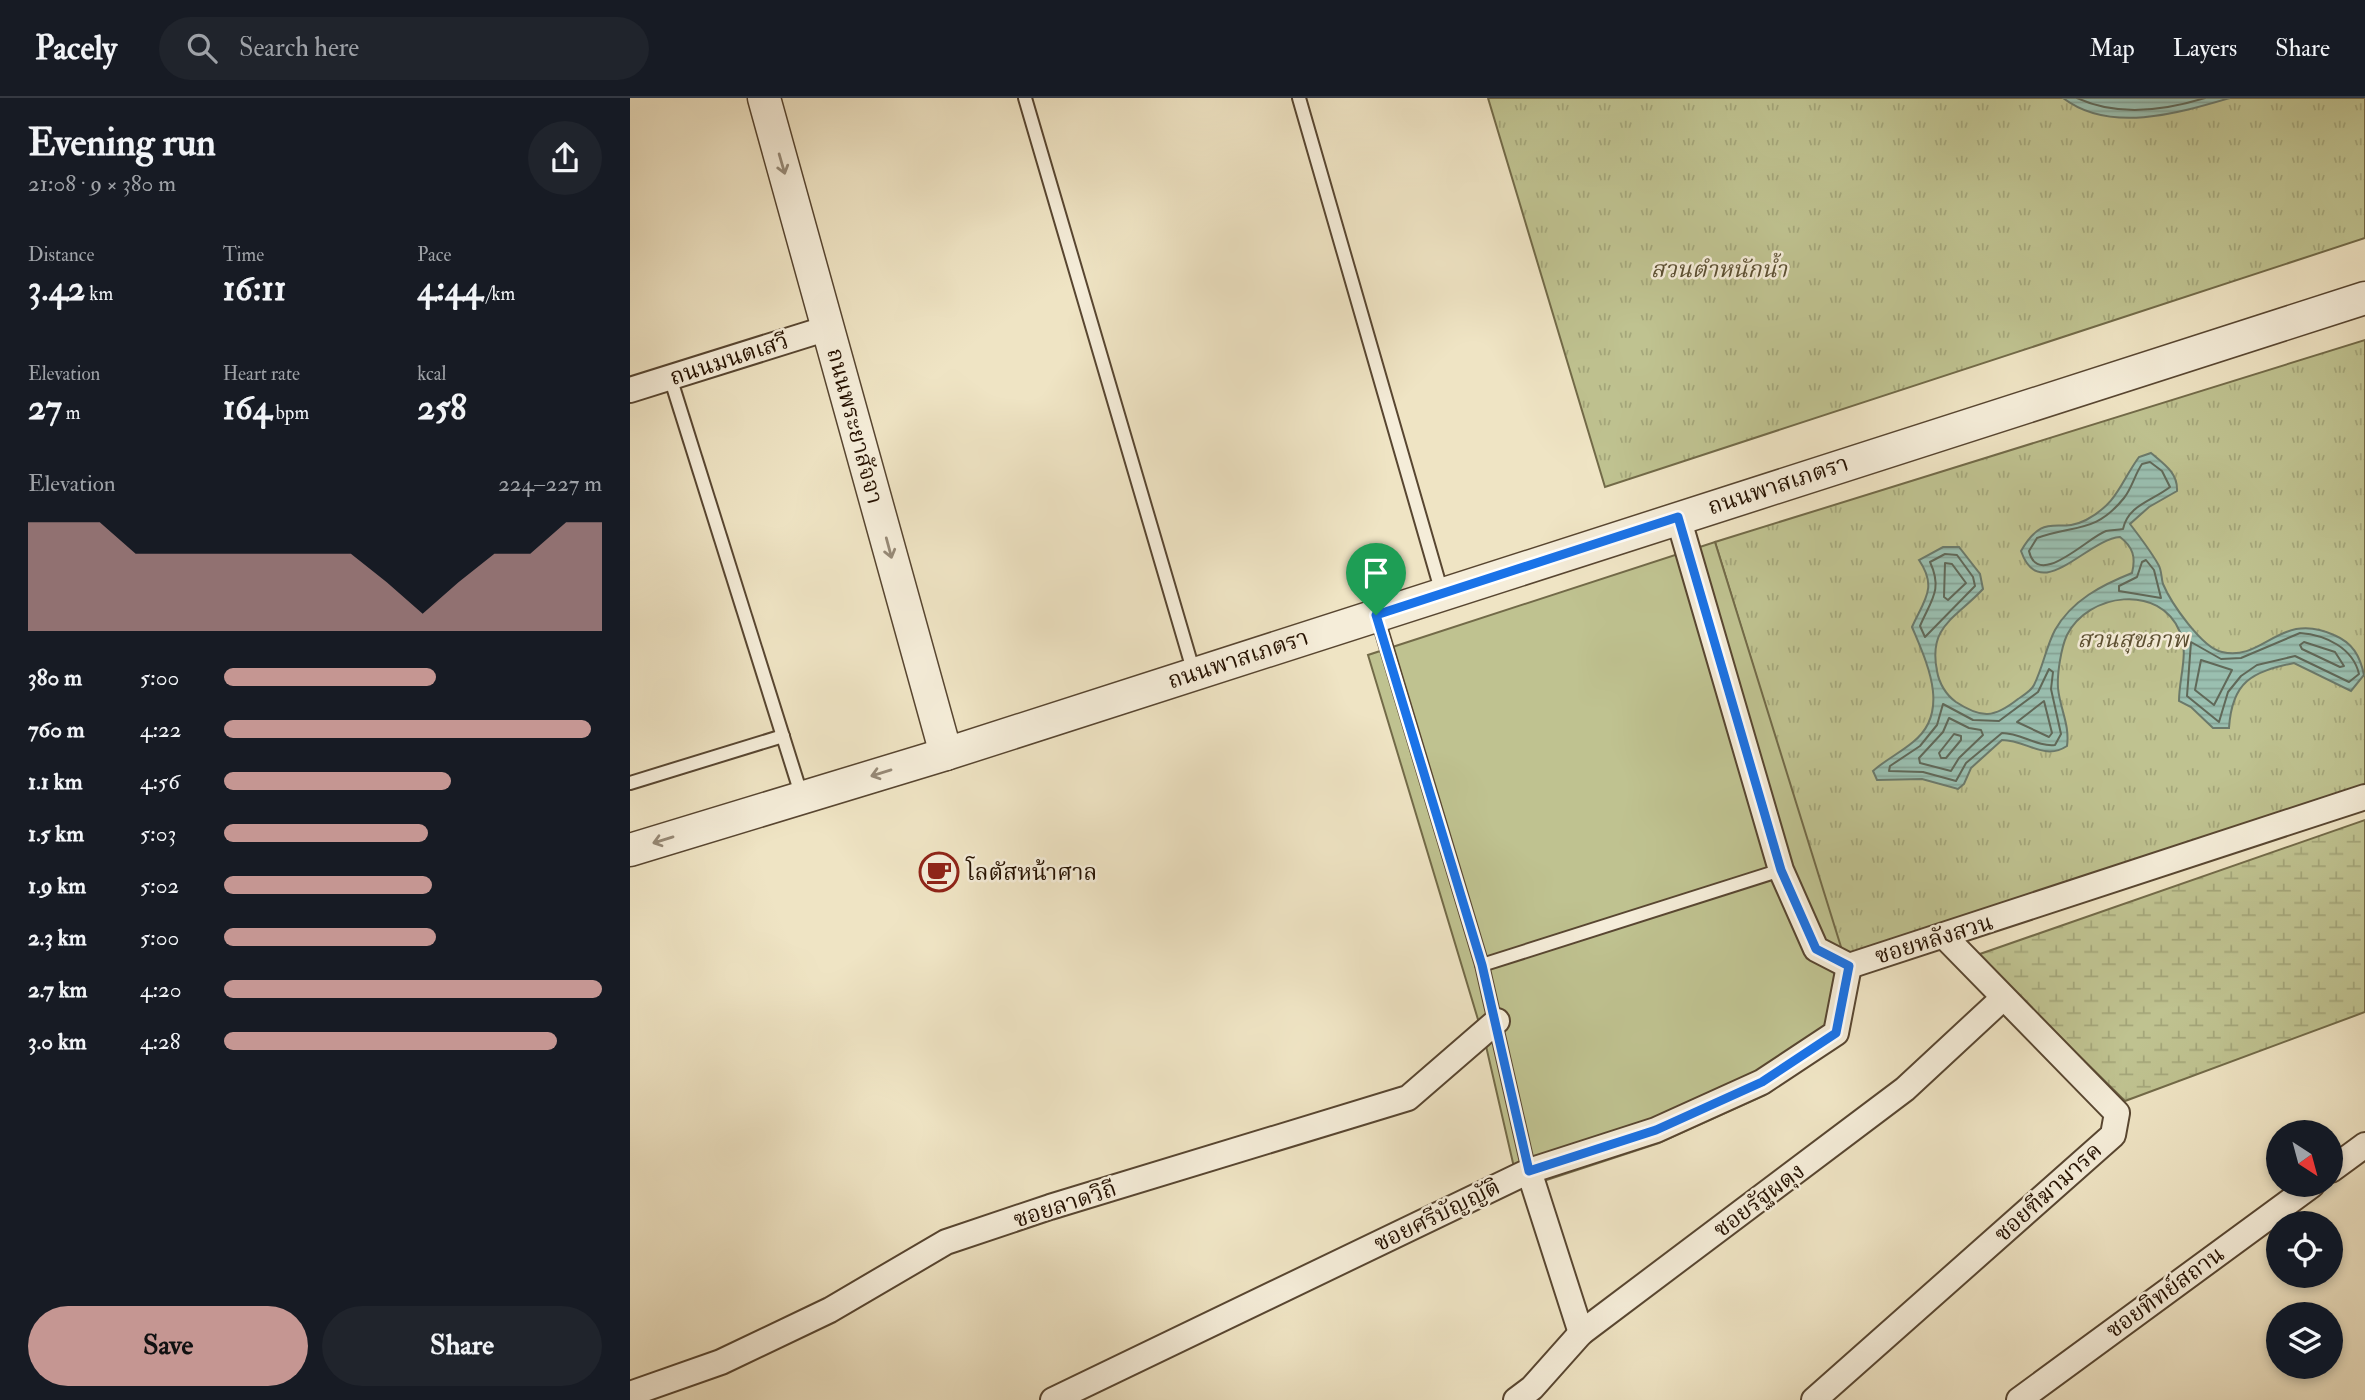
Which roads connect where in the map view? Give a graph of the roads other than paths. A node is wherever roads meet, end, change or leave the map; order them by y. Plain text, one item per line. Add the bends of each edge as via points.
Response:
1 (764, 98) edge
2 (1025, 98) edge
3 (1299, 98) edge
4 (2365, 298) edge
5 (828, 328) junction
6 (670, 377) junction
7 (630, 390) edge
8 (1678, 517) junction
9 (1442, 593) junction
10 (1376, 615) junction
11 (1194, 673) junction
12 (783, 736) junction
13 (946, 754) junction
14 (630, 783) edge
15 (802, 797) junction
16 (2365, 797) edge
17 (630, 850) edge
18 (1781, 870) junction
19 (1945, 937) junction
20 (1482, 965) junction
21 (1849, 966) junction
22 (2002, 999) junction
23 (1497, 1021) junction
24 (2365, 1145) edge
25 (2343, 1161) edge
26 (1529, 1171) junction
27 (2296, 1197) edge
28 (1581, 1333) junction
29 (630, 1394) edge
30 (1053, 1400) edge
31 (1516, 1400) edge
32 (1814, 1400) edge
33 (2019, 1400) edge

1 -> 5 street, ถนนพระยาสัจจา
2 - 11 lane
3 - 9 lane
4 - 8 street, ถนนพาสเภตรา
5 - 6 street, ถนนมนตเสวี
5 -> 13 street, ถนนพระยาสัจจา
6 - 7 street, ถนนมนตเสวี
6 - 12 lane
8 - 9 street, ถนนพาสเภตรา
8 - 18 street, ซอยหลังสวน
9 - 10 street, ถนนพาสเภตรา
10 - 11 street, ถนนพาสเภตรา
10 - 20 lane
11 - 13 street, ถนนพาสเภตรา
12 - 14 lane
12 - 15 lane
13 -> 15 street, ถนนพาสเภตรา
15 -> 17 street, ถนนพาสเภตรา
16 - 19 street, ซอยหลังสวน
18 - 20 lane
18 - 21 street, ซอยหลังสวน via 1816,949
19 - 21 street, ซอยหลังสวน
19 - 22 street, ซอยฑีฆามารค
20 - 23 lane
21 - 26 street, ซอยศรีบัญญัติ via 1836,1033 1762,1082 1656,1130
22 - 28 street, ซอยรัฐผดุง via 1905,1089
22 - 32 street, ซอยฑีฆามารค via 2117,1113 2113,1135
23 - 26 lane
23 - 29 street, ซอยลาดวิถี via 1408,1098 946,1242 830,1310 721,1362
24 - 25 street
26 - 28 street
26 - 30 street, ซอยศรีบัญญัติ
27 - 33 street, ซอยทิทย์สถาน
28 - 31 street, ซอยรัฐผดุง

